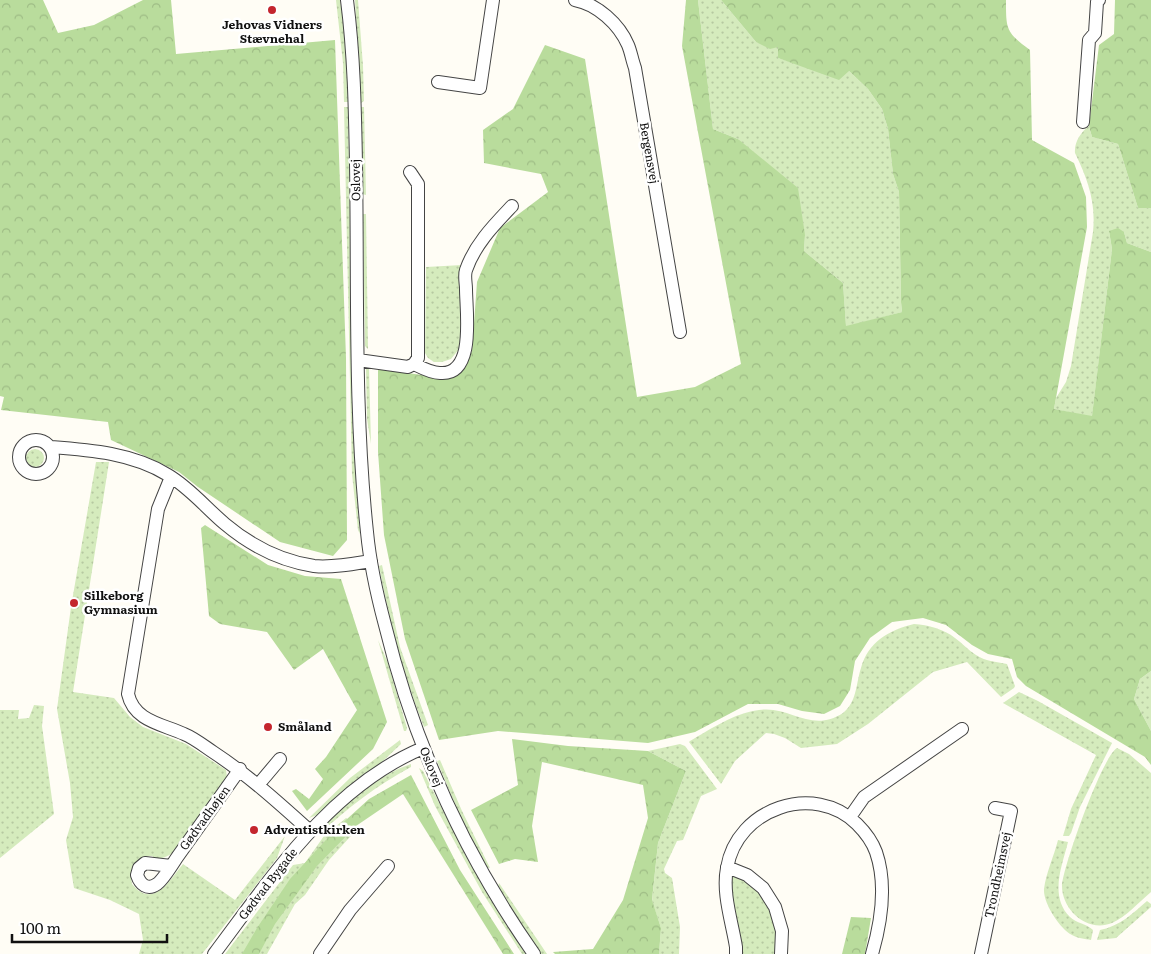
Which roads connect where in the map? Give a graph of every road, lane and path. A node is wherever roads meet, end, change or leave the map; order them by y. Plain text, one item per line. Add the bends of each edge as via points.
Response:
1 (347, 0) edge
2 (493, 0) edge
3 (575, 0) edge
4 (1099, 0) edge
5 (438, 82) dead end
6 (1083, 122) dead end
7 (410, 172) dead end
8 (512, 206) dead end
9 (680, 332) dead end
10 (358, 360) junction
11 (414, 364) junction
12 (50, 447) dead end
13 (171, 477) junction
14 (371, 561) junction
15 (962, 729) dead end
16 (423, 748) junction
17 (280, 759) dead end
18 (240, 769) junction
19 (258, 785) junction
20 (995, 808) dead end
21 (850, 817) junction
22 (310, 831) junction
23 (171, 866) dead end
24 (388, 866) dead end
25 (727, 867) junction
26 (214, 954) edge
27 (320, 954) edge
28 (534, 954) edge
29 (736, 954) edge
30 (781, 954) edge
31 (872, 954) edge
32 (981, 954) edge

1 - 10 street, Oslovej via 354,74
2 - 5 street via 480,88
3 - 9 street, Bergensvej via 598,10 615,24 628,44
4 - 6 street via 1095,33 1089,40
7 - 11 street via 418,184 418,358
8 - 11 street via 482,238 466,272 466,349 458,366 450,372 440,373
10 - 11 street via 408,367
10 - 14 street, Oslovej via 362,474
12 - 13 street via 115,455
13 - 14 street via 226,524 269,553 314,566
13 - 18 street via 158,509 129,699 139,714 150,721 186,734
14 - 16 street, Oslovej via 394,660
15 - 21 street via 864,797
16 - 22 street, Gødvad Bygade via 381,771 347,796
16 - 28 street, Oslovej via 473,857
17 - 19 street
18 - 19 street
18 - 23 street, Gødvadhøjen
19 - 22 street
20 - 32 street, Trondheimsvej via 1011,812
21 - 25 street via 814,803 790,804 771,810 751,823 741,835
21 - 31 street via 867,834 876,851 881,872 882,895
22 - 26 street, Gødvad Bygade
24 - 27 street via 350,910
25 - 29 street via 726,890
25 - 30 street via 748,875 763,888 775,906 782,931

